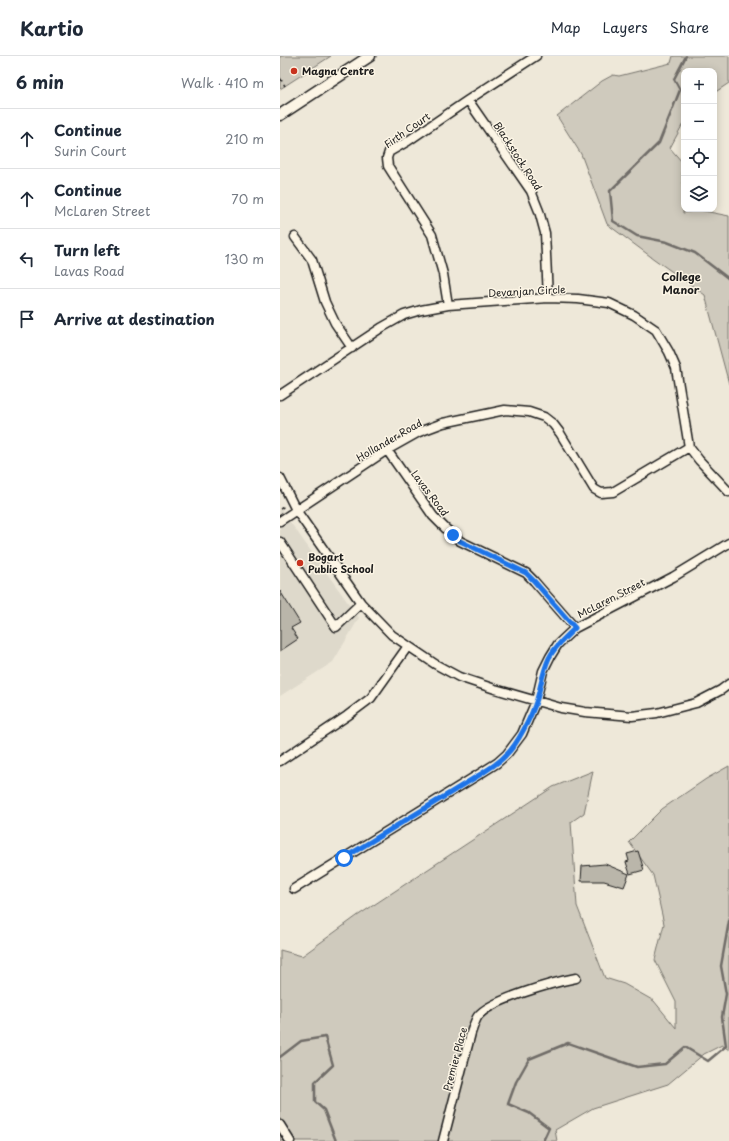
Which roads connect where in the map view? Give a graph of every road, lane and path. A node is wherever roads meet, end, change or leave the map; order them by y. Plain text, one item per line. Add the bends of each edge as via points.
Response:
1 (370, 56) edge
2 (536, 56) edge
3 (280, 78) edge
4 (285, 86) dead end
5 (468, 100) junction
6 (280, 115) edge
7 (295, 236) dead end
8 (548, 298) junction
9 (448, 305) junction
10 (352, 348) junction
11 (280, 395) edge
12 (689, 446) junction
13 (386, 450) junction
14 (280, 478) edge
15 (729, 492) edge
16 (296, 510) junction
17 (280, 521) edge
18 (280, 542) edge
19 (729, 543) edge
20 (361, 603) junction
21 (575, 628) junction
22 (408, 646) junction
23 (729, 684) edge
24 (536, 701) junction
25 (280, 761) edge
26 (294, 889) dead end
27 (576, 978) dead end
28 (280, 1125) edge
29 (290, 1141) edge
30 (443, 1141) edge

1 - 6 main road
2 - 5 street, Firth Court
3 - 4 path
5 - 8 street, Blackstock Road via 531,191 545,233
5 - 9 street, Firth Court via 389,152 387,158 388,166 432,235 443,274
7 - 10 street via 312,260 325,302 335,323
8 - 9 street, Devanjan Circle
8 - 12 street, Devanjan Circle via 609,303 634,315 656,330 676,368
9 - 10 street, Devanjan Circle via 404,316
10 - 11 street, Devanjan Circle
12 - 13 street, Hollander Road via 613,492 601,494 594,489 553,424 544,417 529,412 505,410 443,423 419,432
12 - 15 street, Devanjan Circle
13 - 16 street, Hollander Road
13 - 21 street, Lavas Road via 433,516 446,529 460,541 526,573
14 - 16 street
16 - 17 street, Hollander Road
16 - 20 street
18 - 20 street via 336,627
19 - 21 street, McLaren Street via 673,577
20 - 22 street via 392,635
21 - 24 street, McLaren Street via 558,644 550,657
22 - 24 street via 459,676
22 - 25 street via 371,698
23 - 24 street via 696,703 658,713 632,716 585,712
24 - 26 street, McLaren Street via 522,734 497,763
27 - 30 street, Premier Place via 498,1002 478,1016 471,1033
28 - 29 street

